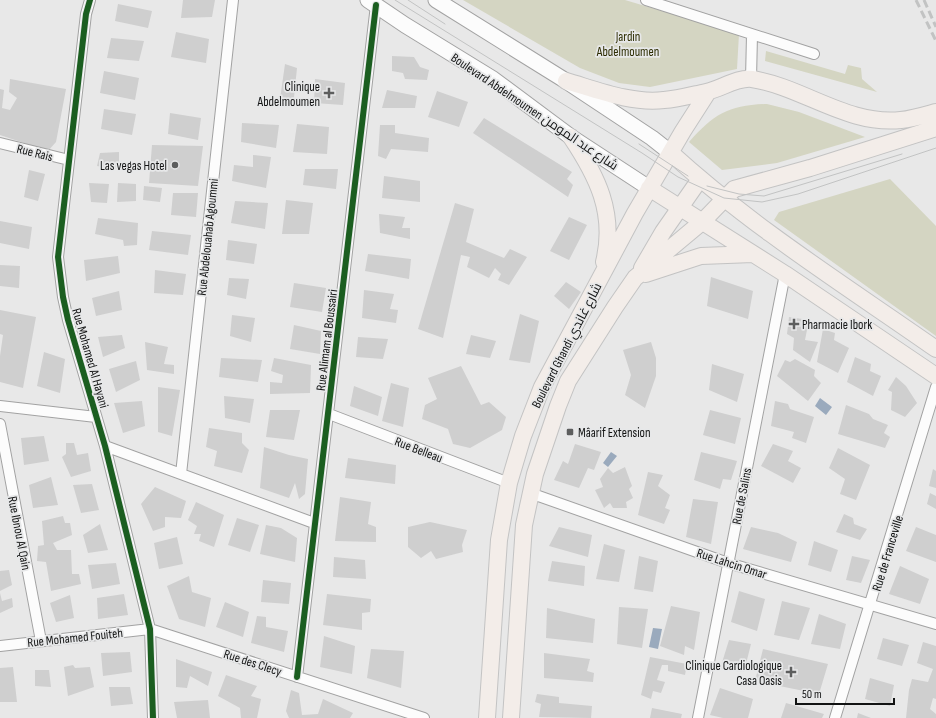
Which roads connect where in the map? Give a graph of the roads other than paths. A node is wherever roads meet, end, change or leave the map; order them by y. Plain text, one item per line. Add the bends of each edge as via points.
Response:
1 (90, 0) edge
2 (233, 0) edge
3 (436, 0) edge
4 (646, 0) edge
5 (372, 3) edge
6 (752, 35) junction
7 (814, 54) dead end
8 (751, 79) junction
9 (566, 81) junction
10 (708, 92) junction
11 (936, 112) edge
12 (936, 128) edge
13 (571, 137) junction
14 (0, 143) edge
15 (671, 153) junction
16 (69, 160) junction
17 (700, 179) junction
18 (650, 188) junction
19 (724, 198) junction
20 (681, 208) junction
21 (703, 222) junction
22 (753, 254) junction
23 (785, 274) junction
24 (601, 277) junction
25 (635, 278) junction
26 (936, 349) edge
27 (936, 376) edge
28 (936, 387) edge
29 (0, 406) edge
30 (329, 414) junction
31 (96, 417) junction
32 (0, 424) edge
33 (105, 446) junction
34 (181, 474) junction
35 (509, 483) junction
36 (530, 493) junction
37 (314, 523) junction
38 (728, 564) junction
39 (871, 606) junction
40 (936, 624) edge
41 (150, 629) junction
42 (41, 641) junction
43 (0, 646) edge
44 (297, 677) junction
45 (153, 718) edge
46 (424, 718) edge
47 (487, 718) edge
48 (511, 718) edge
49 (698, 718) edge
50 (836, 718) edge

1 - 16 street, Rue Mohamed Al Hayani via 86,14
2 - 34 street, Rue Abdelouahab Agoummi
3 - 9 main road
4 - 6 street
5 - 13 main road, Boulevard Abdelmoumen شارع عبد المومن via 493,79
5 - 30 street, Rue Alimam al Boussairi
6 - 7 street
6 - 8 street
8 - 10 main road
8 - 11 main road via 786,88 852,114 875,120 901,120
9 - 10 main road via 635,99 663,101
9 - 15 main road
10 - 15 main road, Boulevard Ghandi شارع غاندي
12 - 19 main road, Boulevard Ghandi شارع غاندي via 734,189
13 - 18 main road, Boulevard Abdelmoumen شارع عبد المومن
13 - 24 main road via 590,165 603,197 608,233
14 - 16 street, Rue Rais
15 - 17 main road
15 - 18 main road, Boulevard Ghandi شارع غاندي
16 - 31 street, Rue Mohamed Al Hayani via 58,257 68,320
17 - 19 main road
17 - 20 main road, Boulevard Ghandi شارع غاندي
18 - 20 main road, Boulevard Abdelmoumen شارع عبد المومن
18 - 24 main road, Boulevard Ghandi شارع غاندي
19 - 21 main road, Boulevard Ghandi شارع غاندي
19 - 26 main road via 756,224
20 - 21 main road, Boulevard Abdelmoumen شارع عبد المومن
20 - 25 main road, Boulevard Ghandi شارع غاندي
21 - 22 main road, Boulevard Abdelmoumen شارع عبد المومن
21 - 25 main road, Boulevard Ghandi شارع غاندي
22 - 23 main road, Boulevard Abdelmoumen شارع عبد المومن
22 - 25 main road via 701,256
23 - 27 main road, Boulevard Abdelmoumen شارع عبد المومن
23 - 38 street, Rue de Salins
24 - 35 main road, Boulevard Ghandi شارع غاندي via 542,387 523,436
25 - 36 main road, Boulevard Ghandi شارع غاندي via 568,382 541,452
28 - 39 street, Rue de Franceville
29 - 31 street
30 - 35 street, Rue Belleau
30 - 37 street, Rue Alimam al Boussairi
31 - 33 street, Rue Mohamed Al Hayani
32 - 42 street, Rue Ibnou Al Qain
33 - 34 street
33 - 41 street, Rue Mohamed Al Hayani
34 - 37 street
35 - 47 main road, Boulevard Ghandi شارع غاندي via 499,540
36 - 38 street, Rue Lahcin Omar
36 - 48 main road, Boulevard Ghandi شارع غاندي via 524,525
37 - 44 street, Rue Alimam al Boussairi
38 - 39 street, Rue Lahcin Omar
38 - 49 street, Rue de Salins
39 - 40 street, Rue Lahcin Omar
39 - 50 street, Rue de Franceville
41 - 42 street, Rue Mohamed Fouiteh
41 - 44 street, Rue des Clecy
41 - 45 street, Rue Mohamed Al Hayani
42 - 43 street, Rue Mohamed Fouiteh
44 - 46 street, Rue des Clecy

